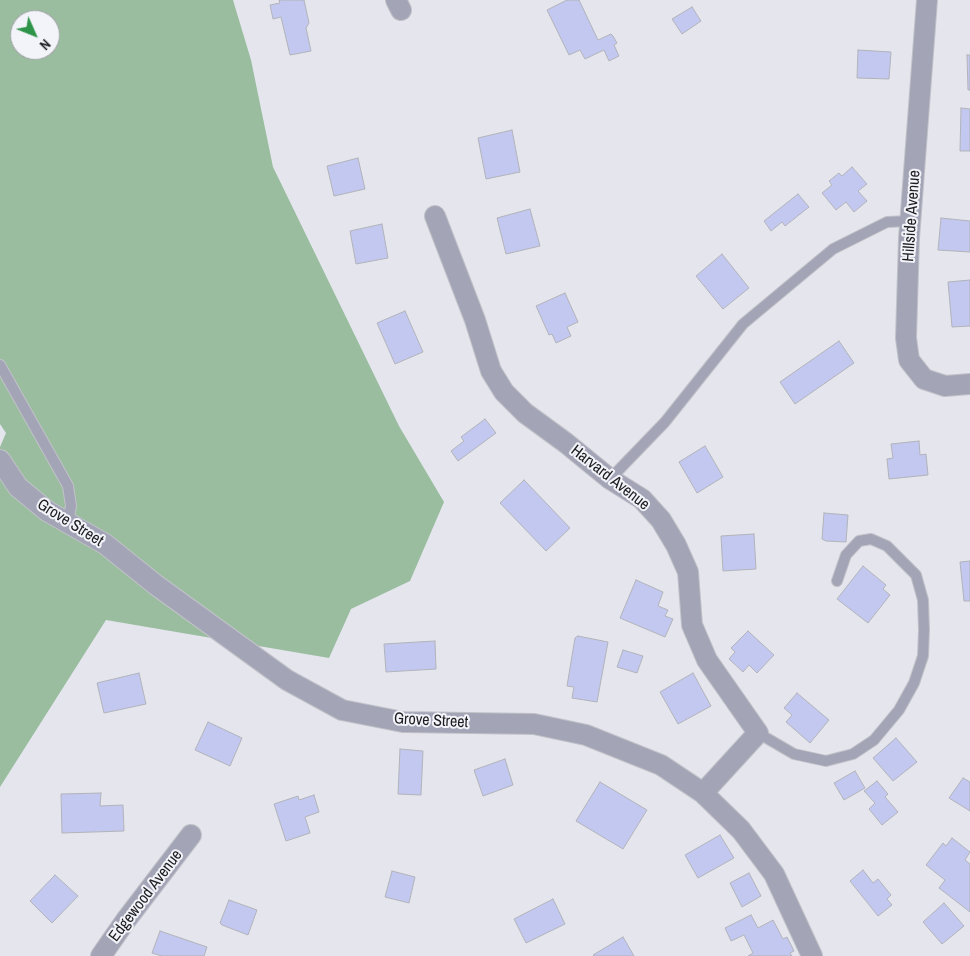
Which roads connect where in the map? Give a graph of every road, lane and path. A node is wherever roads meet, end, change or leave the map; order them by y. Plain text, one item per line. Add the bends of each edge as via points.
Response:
1 (927, 0) edge
2 (434, 216) dead end
3 (910, 221) junction
4 (0, 366) edge
5 (970, 384) edge
6 (0, 460) edge
7 (610, 479) junction
8 (68, 523) junction
9 (836, 580) dead end
10 (758, 733) junction
11 (703, 793) junction
12 (191, 836) dead end
13 (101, 956) edge
14 (812, 956) edge

1 - 3 street, Hillside Avenue
2 - 7 street, Harvard Avenue via 475,320 491,371 504,392 525,413
3 - 5 street, Hillside Avenue via 906,338 909,360 924,379 945,386
3 - 7 lane via 887,222 833,249 742,324 665,422
4 - 8 lane via 68,486 71,506
6 - 8 street, Grove Street via 18,487 47,511
7 - 10 street, Harvard Avenue via 642,499 661,520 688,572 692,624 707,660
8 - 11 street, Grove Street via 105,544 288,680 342,710 403,722 534,724 586,735 661,765
9 - 10 lane via 846,555 859,541 871,539 887,546 916,575 923,600 924,630 923,656 914,683 899,710 874,740 853,754 826,761 794,754
10 - 11 street
11 - 14 street, Grove Street via 741,830 774,874
12 - 13 street, Edgewood Avenue

